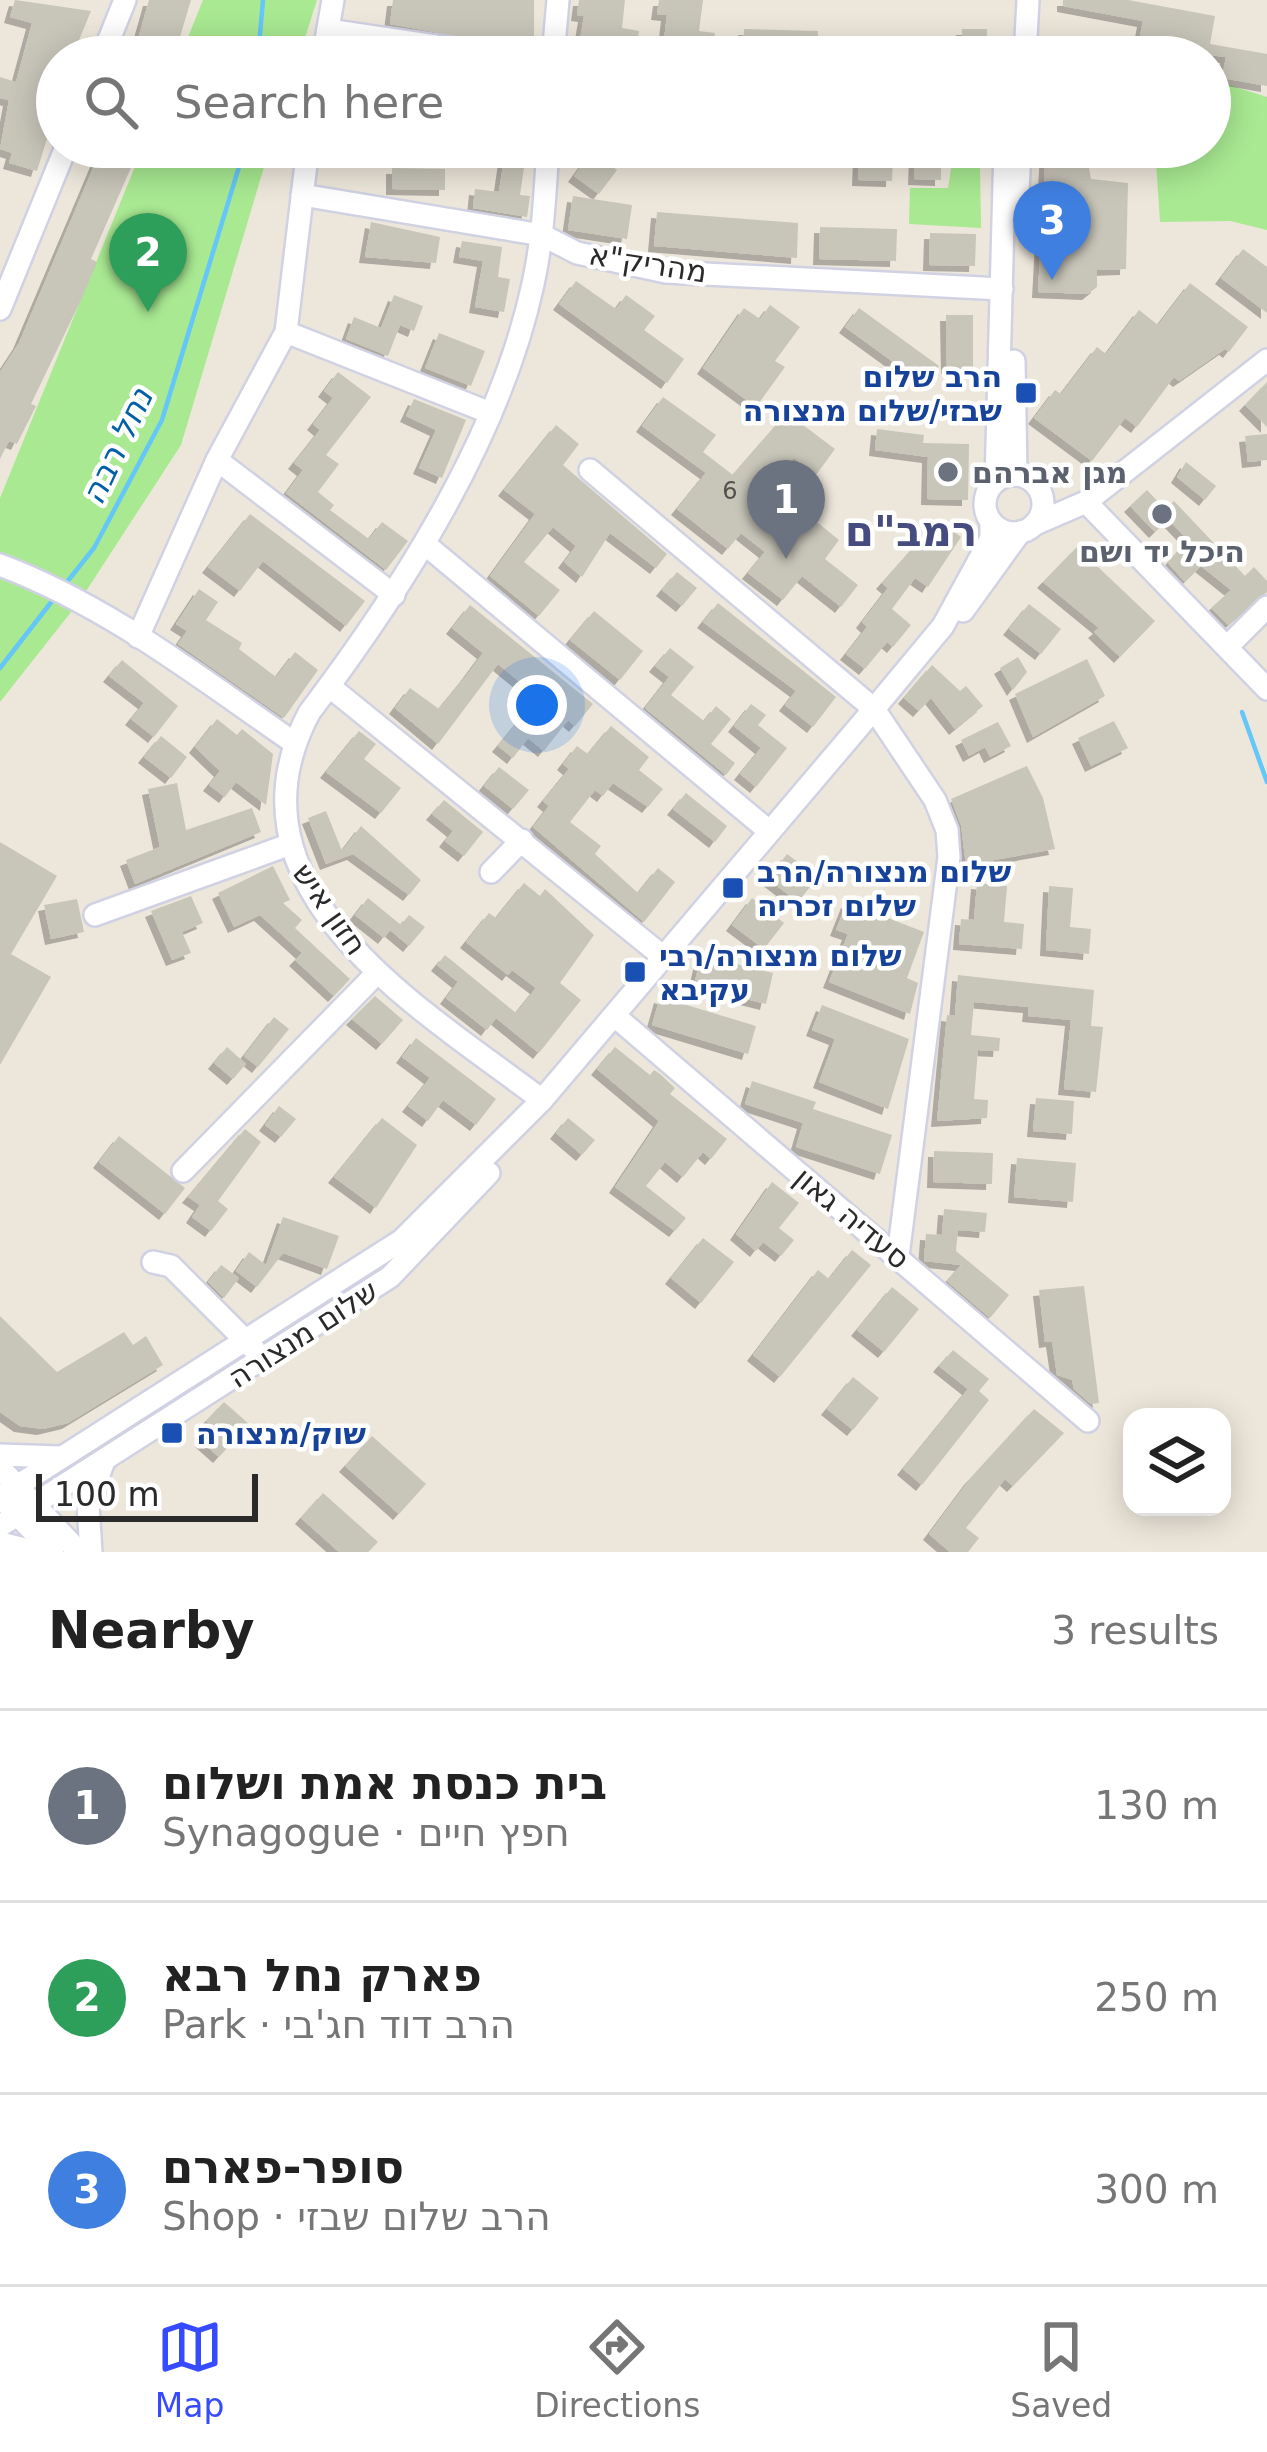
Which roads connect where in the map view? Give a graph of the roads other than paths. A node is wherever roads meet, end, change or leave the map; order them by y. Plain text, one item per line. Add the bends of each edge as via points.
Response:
1 (333, 0) edge
2 (557, 0) edge
3 (1014, 0) edge
4 (1028, 0) edge
5 (116, 2) edge
6 (328, 31) junction
7 (107, 36) edge
8 (327, 36) edge
9 (363, 36) edge
10 (555, 36) edge
11 (1012, 36) edge
12 (1026, 36) edge
13 (57, 168) edge
14 (305, 168) edge
15 (547, 168) edge
16 (1005, 168) edge
17 (1019, 168) edge
18 (302, 195) junction
19 (542, 235) junction
20 (1002, 289) junction
21 (0, 309) edge
22 (286, 332) junction
23 (1267, 360) edge
24 (488, 412) junction
25 (217, 460) junction
26 (590, 470) dead end
27 (1006, 478) junction
28 (1040, 490) junction
29 (1084, 502) junction
30 (991, 522) junction
31 (1027, 528) junction
32 (426, 545) junction
33 (0, 565) edge
34 (394, 595) junction
35 (1267, 607) edge
36 (943, 626) junction
37 (138, 637) junction
38 (1229, 645) junction
39 (329, 686) junction
40 (1267, 689) edge
41 (874, 709) junction
42 (293, 742) junction
43 (770, 831) junction
44 (522, 840) junction
45 (288, 845) junction
46 (491, 872) dead end
47 (94, 915) dead end
48 (661, 956) junction
49 (377, 973) junction
50 (616, 1016) junction
51 (542, 1100) junction
52 (183, 1171) dead end
53 (898, 1256) junction
54 (153, 1262) dead end
55 (250, 1340) junction
56 (258, 1364) junction
57 (1088, 1420) dead end
58 (0, 1455) edge
59 (67, 1456) junction
60 (104, 1461) junction
61 (0, 1468) edge
62 (4, 1495) edge
63 (17, 1515) edge
64 (0, 1543) edge
65 (37, 1552) edge
66 (53, 1552) edge
67 (79, 1552) edge
68 (92, 1552) edge

1 - 6 street
2 - 10 street
3 - 11 street
4 - 12 street
5 - 7 street
6 - 8 street
6 - 9 street
13 - 21 street
14 - 18 street
15 - 19 street, חזון איש
16 - 20 street
17 - 27 street
18 - 19 street, מהריק"א
18 - 22 street
19 - 20 street, מהריק"א via 577,253 666,272
19 - 24 street, חזון איש
20 - 27 street
22 - 24 street
22 - 25 street
23 - 29 street
24 - 32 street, חזון איש
25 - 34 street
25 - 37 street
26 - 41 street
27 - 28 street
27 - 30 street via 986,497
28 - 29 street
28 - 31 street via 1042,511
29 - 31 street
29 - 38 street
30 - 31 street
30 - 36 street, שלום מנצורה via 991,538
31 - 36 street, שלום מנצורה
32 - 34 street, חזון איש
32 - 43 street
33 - 37 street
34 - 39 street, חזון איש
35 - 38 street
36 - 41 street, שלום מנצורה
37 - 42 street
38 - 40 street
39 - 42 street, חזון איש
39 - 44 street
41 - 43 street, שלום מנצורה
41 - 53 street via 935,800 949,857
42 - 45 street, חזון איש via 282,801
43 - 48 street, שלום מנצורה
44 - 46 street
44 - 48 street
45 - 47 street
45 - 49 street, חזון איש via 336,927
48 - 50 street, שלום מנצורה
49 - 51 street, חזון איש
49 - 52 street
50 - 51 street, שלום מנצורה
50 - 53 street, סעדיה גאון
51 - 55 street, שלום מנצורה via 402,1240
51 - 56 street, שלום מנצורה via 499,1162 390,1276
53 - 57 street, סעדיה גאון
54 - 55 street via 171,1265
55 - 56 street
55 - 59 street, שלום מנצורה
56 - 60 street, שלום מנצורה
58 - 59 street
59 - 62 street, שלום מנצורה
60 - 63 street, שלום מנצורה
60 - 68 street via 88,1505
61 - 62 street
62 - 63 street
63 - 66 street
63 - 67 street
64 - 65 street

